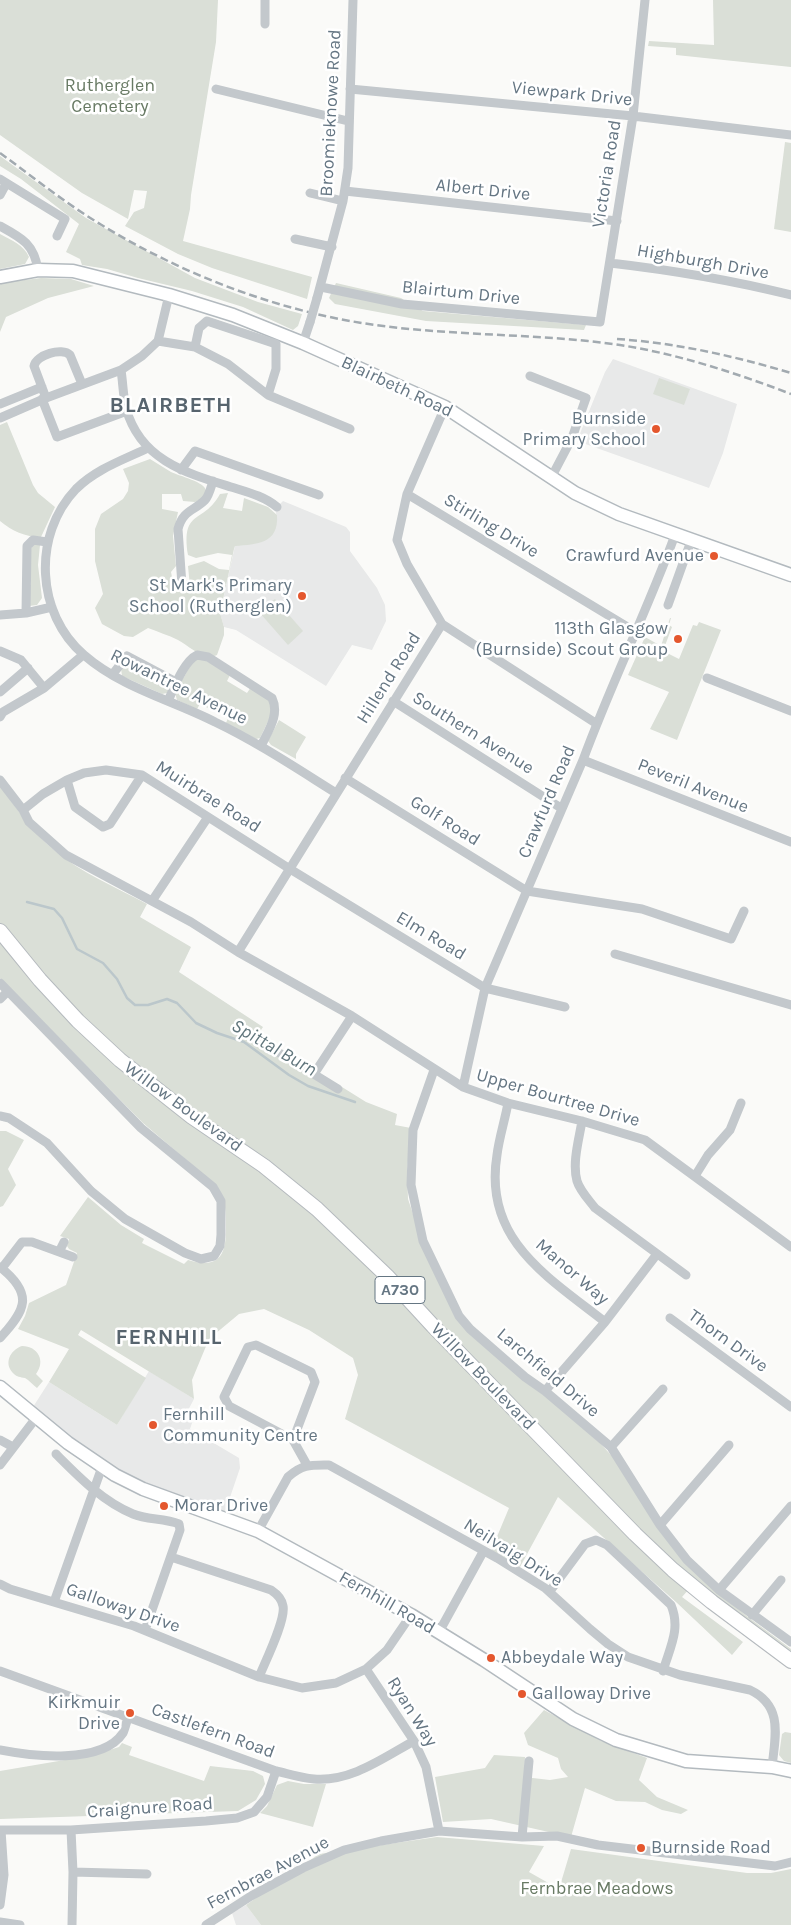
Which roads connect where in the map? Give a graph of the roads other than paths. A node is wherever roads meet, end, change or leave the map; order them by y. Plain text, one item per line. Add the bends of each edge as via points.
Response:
1 (265, 0) edge
2 (353, 0) edge
3 (645, 0) edge
4 (265, 24) dead end
5 (216, 89) dead end
6 (350, 89) junction
7 (633, 116) junction
8 (348, 121) junction
9 (791, 135) edge
10 (3, 181) edge
11 (345, 191) junction
12 (310, 194) dead end
13 (0, 195) edge
14 (343, 201) junction
15 (617, 222) junction
16 (0, 226) edge
17 (57, 236) dead end
18 (295, 239) dead end
19 (332, 247) junction
20 (610, 263) junction
21 (38, 270) junction
22 (0, 277) edge
23 (320, 287) junction
24 (169, 295) junction
25 (791, 296) edge
26 (600, 322) joint
27 (158, 341) junction
28 (303, 343) junction
29 (195, 347) junction
30 (121, 370) junction
31 (530, 376) dead end
32 (82, 384) junction
33 (42, 387) junction
34 (268, 394) junction
35 (44, 399) junction
36 (0, 404) edge
37 (445, 407) junction
38 (127, 410) junction
39 (0, 418) edge
40 (350, 429) dead end
41 (148, 448) junction
42 (181, 470) junction
43 (552, 478) junction
44 (213, 481) junction
45 (407, 494) junction
46 (318, 495) dead end
47 (277, 507) dead end
48 (675, 535) junction
49 (691, 540) junction
50 (47, 542) junction
51 (791, 575) edge
52 (182, 585) dead end
53 (668, 604) dead end
54 (52, 607) junction
55 (26, 613) junction
56 (0, 614) edge
57 (442, 624) junction
58 (636, 632) junction
59 (0, 651) edge
60 (84, 655) junction
61 (28, 668) junction
62 (112, 675) junction
63 (707, 678) dead end
64 (176, 682) junction
65 (44, 688) junction
66 (0, 692) edge
67 (168, 701) junction
68 (393, 701) junction
69 (791, 711) edge
70 (0, 717) edge
71 (597, 724) junction
72 (261, 746) junction
73 (583, 760) junction
74 (142, 774) junction
75 (345, 778) junction
76 (0, 780) edge
77 (67, 780) junction
78 (336, 793) junction
79 (561, 808) junction
80 (23, 810) junction
81 (208, 817) junction
82 (791, 842) edge
83 (290, 869) junction
84 (527, 891) junction
85 (152, 901) junction
86 (744, 911) dead end
87 (0, 931) edge
88 (238, 952) junction
89 (615, 954) dead end
90 (0, 982) edge
91 (485, 988) junction
92 (8, 990) junction
93 (0, 999) edge
94 (791, 1005) edge
95 (565, 1007) dead end
96 (352, 1016) junction
97 (247, 1033) dead end
98 (434, 1070) junction
99 (314, 1074) junction
100 (463, 1087) junction
101 (338, 1089) dead end
102 (508, 1103) junction
103 (741, 1103) dead end
104 (0, 1116) edge
105 (582, 1121) junction
106 (695, 1176) junction
107 (64, 1242) dead end
108 (791, 1247) edge
109 (59, 1252) junction
110 (657, 1254) junction
111 (73, 1257) dead end
112 (1, 1268) edge
113 (686, 1275) dead end
114 (670, 1318) dead end
115 (605, 1322) junction
116 (0, 1338) edge
117 (0, 1386) edge
118 (663, 1389) dead end
119 (545, 1391) junction
120 (791, 1407) edge
121 (36, 1418) junction
122 (0, 1440) edge
123 (293, 1440) junction
124 (729, 1445) dead end
125 (13, 1447) junction
126 (611, 1447) junction
127 (56, 1454) dead end
128 (0, 1465) edge
129 (306, 1465) junction
130 (102, 1467) junction
131 (94, 1489) junction
132 (791, 1506) edge
133 (660, 1525) junction
134 (258, 1531) junction
135 (483, 1552) junction
136 (171, 1557) junction
137 (781, 1580) dead end
138 (0, 1584) edge
139 (719, 1590) junction
140 (550, 1591) junction
141 (54, 1602) junction
142 (752, 1614) junction
143 (411, 1615) junction
144 (145, 1630) junction
145 (439, 1632) junction
146 (791, 1642) edge
147 (791, 1661) edge
148 (366, 1670) junction
149 (0, 1671) edge
150 (663, 1671) junction
151 (259, 1677) junction
152 (128, 1718) junction
153 (414, 1742) junction
154 (0, 1750) edge
155 (529, 1761) dead end
156 (772, 1767) junction
157 (276, 1771) junction
158 (791, 1771) edge
159 (0, 1830) edge
160 (71, 1830) junction
161 (439, 1831) junction
162 (522, 1837) junction
163 (791, 1862) edge
164 (73, 1872) junction
165 (147, 1874) dead end
166 (0, 1905) edge
167 (0, 1922) edge
168 (20, 1925) edge
169 (72, 1925) edge
170 (206, 1925) edge

1 - 4 street
2 - 6 street, Broomieknowe Road
3 - 7 street, Victoria Road
5 - 8 street
6 - 7 street, Viewpark Drive
6 - 8 street, Broomieknowe Road
7 - 9 street, Viewpark Drive
7 - 15 street, Victoria Road
8 - 11 street, Broomieknowe Road
10 - 13 street
10 - 17 street via 65,219
11 - 14 street, Broomieknowe Road
11 - 15 street, Albert Drive
12 - 14 street
14 - 19 street, Broomieknowe Road
15 - 20 street, Victoria Road
16 - 21 street via 21,237 32,249
18 - 19 street
19 - 23 street, Broomieknowe Road
20 - 25 street, Highburgh Drive via 665,269
20 - 26 street, Victoria Road
21 - 22 street, Blairbeth Road
21 - 24 street, Blairbeth Road via 72,271
23 - 26 street, Blairtum Drive via 402,304
23 - 28 street, Broomieknowe Road, bridge
24 - 27 street
24 - 28 street, Blairbeth Road
27 - 29 street
27 - 30 street
28 - 37 street, Blairbeth Road
29 - 34 street via 228,364
29 - 34 street via 199,328 208,322 276,344 276,369
30 - 32 street
30 - 38 street
31 - 43 street via 586,398 572,438
32 - 33 street via 70,355 61,351 35,362
32 - 35 street
33 - 35 street
33 - 36 street
34 - 40 street
35 - 38 street via 57,436
35 - 39 street
37 - 43 street, Blairbeth Road
37 - 45 street, Hillend Road
38 - 41 street via 136,433
41 - 42 street
41 - 50 street, Rowantree Avenue via 103,469 75,490 64,505
42 - 44 street
42 - 46 street via 195,451
43 - 48 street, Blairbeth Road via 618,514
44 - 47 street via 260,496
44 - 52 street via 205,500 185,514 178,529
45 - 57 street, Hillend Road via 397,540 407,564
45 - 58 street, Stirling Drive
48 - 49 street, Blairbeth Road
48 - 58 street, Crawfurd Road
49 - 51 street, Blairbeth Road
49 - 53 street
50 - 54 street, Rowantree Avenue via 45,576
50 - 55 street via 33,540 27,546
54 - 55 street
54 - 60 street, Rowantree Avenue via 66,634
55 - 56 street
57 - 68 street, Hillend Road
57 - 71 street
58 - 71 street, Crawfurd Road
59 - 61 street via 21,660
60 - 62 street, Rowantree Avenue
60 - 65 street
61 - 65 street
61 - 66 street
62 - 64 street via 127,656
62 - 67 street, Rowantree Avenue
63 - 69 street
64 - 67 street
64 - 72 street via 190,660 200,655 269,695 275,714
65 - 70 street via 3,712
67 - 72 street, Rowantree Avenue
68 - 75 street, Hillend Road
68 - 79 street, Southern Avenue
71 - 73 street, Crawfurd Road
72 - 78 street, Rowantree Avenue
73 - 79 street, Crawfurd Road
73 - 82 street, Peveril Avenue
74 - 77 street, Muirbrae Road via 106,770 84,773
74 - 77 street via 110,824 103,827 75,806
74 - 81 street, Muirbrae Road
75 - 78 street, Hillend Road
75 - 84 street, Golf Road
76 - 80 street, Upper Bourtree Drive
77 - 80 street, Muirbrae Road
78 - 83 street, Hillend Road
79 - 84 street, Crawfurd Road
80 - 85 street, Upper Bourtree Drive via 29,822 66,855
81 - 83 street, Muirbrae Road
81 - 85 street
83 - 88 street, Hillend Road
83 - 91 street, Elm Road
84 - 86 street via 642,909 731,939
84 - 91 street, Crawfurd Road
85 - 88 street, Upper Bourtree Drive
87 - 147 main road, Willow Boulevard / A730 via 78,1021 120,1060 317,1209 387,1276 673,1570
88 - 96 street, Upper Bourtree Drive
89 - 94 street
90 - 92 street
91 - 95 street, Elm Road
91 - 100 street, Crawfurd Road
92 - 93 street
92 - 104 street via 141,1128 213,1186 221,1201 220,1246 214,1256 201,1259 185,1253 125,1219 91,1191 47,1143 9,1118
96 - 98 street, Upper Bourtree Drive
96 - 99 street
97 - 99 street
98 - 100 street, Upper Bourtree Drive
98 - 119 street, Larchfield Drive via 413,1130 411,1185 424,1241 459,1316 525,1378
99 - 101 street
100 - 102 street, Upper Bourtree Drive
102 - 105 street, Upper Bourtree Drive
102 - 115 street, Manor Way via 496,1157 501,1216 512,1238 531,1263
103 - 106 street via 730,1130
105 - 106 street, Upper Bourtree Drive via 645,1140
105 - 110 street via 577,1181 595,1208
106 - 108 street, Upper Bourtree Drive
107 - 109 street
109 - 111 street
109 - 112 street via 32,1242 22,1242
110 - 113 street
110 - 115 street
112 - 116 street via 18,1284 23,1300 18,1319
114 - 120 street, Thorn Drive
115 - 119 street
117 - 121 street, Fernhill Road
118 - 126 street
119 - 126 street, Larchfield Drive
121 - 125 street
121 - 130 street, Fernhill Road
122 - 125 street
123 - 123 street via 228,1406 224,1397 248,1347 256,1345 311,1372 315,1382
123 - 129 street
124 - 133 street
125 - 128 street
126 - 133 street, Larchfield Drive
127 - 131 street
129 - 134 street via 288,1477
129 - 135 street, Neilvaig Drive via 329,1465
130 - 131 street
130 - 134 street, Fernhill Road via 143,1489
131 - 136 street via 134,1515 179,1524
131 - 141 street
132 - 139 street
133 - 139 street, Larchfield Drive via 687,1560
134 - 143 street, Fernhill Road
135 - 140 street, Neilvaig Drive
135 - 145 street
136 - 144 street
136 - 151 street via 272,1590 279,1596 283,1618
137 - 142 street
138 - 141 street, Galloway Drive
139 - 142 street, Larchfield Drive
140 - 150 street, Neilvaig Drive via 608,1644 628,1657
140 - 150 street via 585,1544 596,1540 608,1545 671,1605 676,1616 677,1627
141 - 144 street, Galloway Drive
142 - 146 street, Larchfield Drive
143 - 145 street, Fernhill Road
143 - 148 street, Galloway Drive via 387,1650
144 - 151 street, Galloway Drive
145 - 156 street, Fernhill Road via 572,1719 616,1740 686,1761
148 - 151 street, Galloway Drive via 336,1683 302,1688
148 - 153 street, Ryan Way
149 - 152 street, Castlefern Road
150 - 156 street, Neilvaig Drive via 750,1690 766,1700 774,1715 776,1730
152 - 154 street via 123,1732 114,1742 86,1752 67,1756
152 - 157 street, Castlefern Road
153 - 157 street, Castlefern Road via 349,1775 316,1779
153 - 161 street, Ryan Way via 426,1767
155 - 162 street
156 - 158 street, Fernhill Road
157 - 160 street, Craignure Road via 267,1797 254,1812 237,1818
159 - 160 street, Craignure Road
159 - 166 street via 4,1875
160 - 164 street
161 - 162 street, Fernbrae Avenue
161 - 170 street, Fernbrae Avenue via 344,1850 302,1868
162 - 163 street, Fernbrae Avenue via 557,1836 607,1847 775,1866
164 - 165 street
164 - 169 street
167 - 168 street

